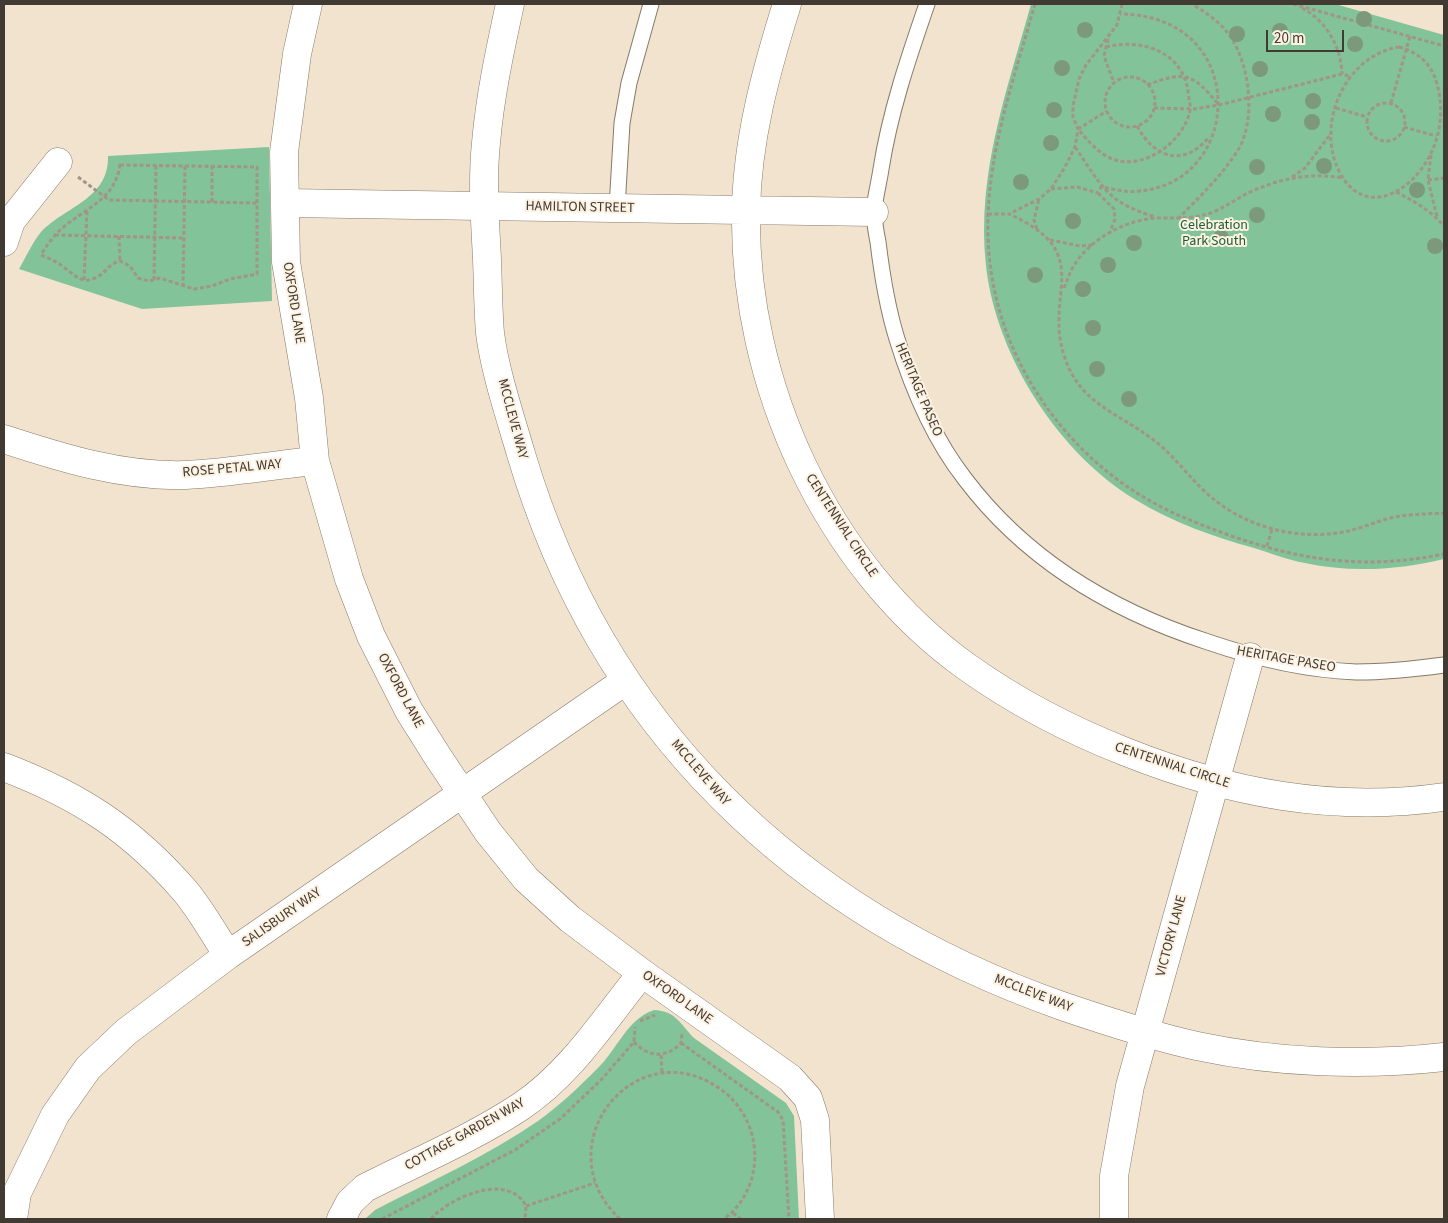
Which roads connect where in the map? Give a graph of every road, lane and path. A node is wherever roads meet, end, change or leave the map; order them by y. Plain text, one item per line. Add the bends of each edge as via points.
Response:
1 (308, 4) edge
2 (510, 4) edge
3 (651, 4) edge
4 (787, 4) edge
5 (927, 4) edge
6 (1035, 4) edge
7 (1124, 4) edge
8 (1192, 4) edge
9 (1294, 4) edge
10 (1120, 14) junction
11 (1410, 36) junction
12 (1108, 38) junction
13 (1444, 46) edge
14 (1106, 47) junction
15 (1406, 49) junction
16 (1342, 74) junction
17 (1349, 76) junction
18 (1185, 77) junction
19 (1114, 83) junction
20 (1147, 85) junction
21 (1248, 98) junction
22 (1391, 103) junction
23 (1442, 104) edge
24 (1219, 105) junction
25 (1154, 108) junction
26 (1336, 108) junction
27 (1190, 109) junction
28 (1107, 111) junction
29 (1367, 117) junction
30 (1137, 126) junction
31 (1404, 127) junction
32 (1078, 129) junction
33 (1214, 131) junction
34 (1332, 131) junction
35 (1436, 136) junction
36 (1075, 147) junction
37 (1432, 150) junction
38 (1160, 151) junction
39 (58, 162) joint
40 (156, 166) junction
41 (185, 166) junction
42 (212, 166) junction
43 (257, 167) dead end
44 (1289, 178) junction
45 (1343, 178) junction
46 (1444, 178) edge
47 (1428, 180) junction
48 (1102, 187) junction
49 (1052, 189) junction
50 (1396, 191) junction
51 (1098, 193) junction
52 (105, 197) junction
53 (1039, 199) junction
54 (154, 201) junction
55 (184, 201) junction
56 (212, 202) junction
57 (285, 203) junction
58 (485, 207) junction
59 (617, 208) junction
60 (87, 210) junction
61 (746, 210) junction
62 (874, 212) junction
63 (988, 214) junction
64 (1009, 214) junction
65 (1436, 217) junction
66 (1159, 218) junction
67 (1178, 219) junction
68 (1444, 226) edge
69 (1037, 229) junction
70 (1110, 234) junction
71 (55, 235) junction
72 (86, 236) junction
73 (119, 236) junction
74 (154, 237) junction
75 (184, 238) junction
76 (1050, 240) junction
77 (4, 242) edge
78 (1093, 245) junction
79 (120, 261) junction
80 (257, 274) dead end
81 (84, 280) junction
82 (154, 280) junction
83 (183, 287) junction
84 (1063, 289) junction
85 (4, 439) edge
86 (315, 461) junction
87 (1444, 513) edge
88 (1272, 529) junction
89 (1267, 546) junction
90 (1444, 554) edge
91 (1250, 656) junction
92 (1444, 665) edge
93 (625, 681) junction
94 (4, 767) edge
95 (1214, 782) junction
96 (463, 793) junction
97 (1444, 797) edge
98 (228, 955) junction
99 (642, 973) junction
100 (1146, 1033) junction
101 (634, 1042) dead end
102 (661, 1055) junction
103 (1444, 1057) edge
104 (662, 1074) junction
105 (595, 1183) junction
106 (526, 1206) junction
107 (733, 1213) junction
108 (14, 1219) edge
109 (341, 1219) edge
110 (431, 1219) edge
111 (525, 1219) edge
112 (620, 1219) edge
113 (724, 1219) edge
114 (741, 1219) edge
115 (789, 1219) edge
116 (820, 1219) edge
117 (1114, 1219) edge

1 - 57 street, OXFORD LANE via 297,54 284,152
2 - 58 street, MCCLEVE WAY via 495,72 485,146
3 - 59 lane via 629,83 622,123
4 - 61 street, CENTENNIAL CIRCLE via 768,64 755,123
5 - 62 lane, HERITAGE PASEO via 899,83 886,136
6 - 63 path via 996,142
7 - 10 path
8 - 21 path via 1213,17 1232,40 1248,81
9 - 11 path
9 - 16 path via 1316,16 1325,26 1335,42
10 - 12 path
10 - 24 path via 1158,19 1195,42 1214,75
11 - 13 path
11 - 15 path
12 - 14 path
12 - 32 path via 1090,59 1079,79 1073,106
14 - 18 path via 1121,43 1142,44 1161,50 1181,68
14 - 19 path via 1106,67
15 - 17 path via 1399,47 1374,54
15 - 22 path
15 - 23 path via 1415,52 1430,69
16 - 17 path
16 - 21 path
17 - 26 path
18 - 20 path via 1174,76
18 - 24 path via 1196,80
18 - 27 path
19 - 20 path via 1132,78
19 - 28 path via 1106,96
20 - 25 path
21 - 24 path
21 - 67 path via 1249,114 1239,148 1214,183
22 - 29 path via 1378,104
22 - 31 path via 1401,110 1406,122
23 - 35 path
24 - 27 path
24 - 33 path
25 - 27 path
25 - 30 path via 1146,122
26 - 29 path
26 - 34 path
27 - 38 path via 1180,133
28 - 30 path via 1120,125
28 - 32 path
29 - 31 path via 1368,130 1383,141 1396,138
30 - 38 path via 1142,136
31 - 35 path
32 - 36 path
32 - 38 path via 1098,152 1119,161 1142,160
33 - 38 path via 1190,153 1171,156
33 - 48 path via 1200,158 1168,182 1139,192
34 - 44 path via 1306,168
34 - 45 path via 1335,160
35 - 37 path
36 - 48 path
36 - 49 path
37 - 47 path
37 - 50 path via 1413,179
39 - 52 path
39 - 77 street via 11,221
40 - 41 path
40 - 52 path via 120,165 116,182
40 - 54 path
41 - 42 path
41 - 55 path
42 - 43 path
42 - 56 path
44 - 45 path via 1313,175
44 - 67 path via 1254,191 1214,212
45 - 50 path via 1351,189 1364,196 1377,198
46 - 47 path
47 - 65 path
48 - 51 path
48 - 66 path via 1116,200 1138,212
49 - 51 path via 1077,187
49 - 53 path
50 - 65 path
51 - 70 path via 1114,209 1115,219
52 - 54 path via 109,200
52 - 60 path
53 - 64 path
53 - 69 path via 1034,220
54 - 55 path
54 - 74 path
55 - 56 path
55 - 75 path
56 - 57 path
57 - 58 street, HAMILTON STREET
57 - 86 street, OXFORD LANE via 286,262 309,398
58 - 59 street, HAMILTON STREET
58 - 93 street, MCCLEVE WAY via 490,335 532,492 560,563
59 - 61 street, HAMILTON STREET
60 - 71 path
60 - 72 path
61 - 62 street, HAMILTON STREET
61 - 95 street, CENTENNIAL CIRCLE via 748,271 756,321 769,379 786,430 813,488 880,588 921,629 966,666 1022,702 1090,738
62 - 91 lane, HERITAGE PASEO via 881,274 902,358 937,438 964,479 1031,549 1080,586 1135,616
63 - 64 path
63 - 89 path via 992,276 1007,333 1035,389 1071,438 1126,486 1152,502 1206,526
64 - 69 path
65 - 68 path
66 - 67 path
66 - 70 path via 1139,220
69 - 76 path
70 - 78 path
71 - 72 path
71 - 81 path via 41,255
72 - 73 path
72 - 81 path
73 - 74 path
73 - 79 path
74 - 75 path
74 - 82 path
75 - 83 path
76 - 78 path
76 - 84 path via 1063,270
78 - 84 path via 1074,266
79 - 81 path via 108,266 98,277
79 - 82 path via 130,266 138,278
80 - 83 path via 230,278 205,288
82 - 83 path via 160,278
84 - 88 path via 1059,309 1060,341 1081,388 1092,400 1162,446 1215,500 1243,518
85 - 86 street, ROSE PETAL WAY via 65,459 139,472 185,475
86 - 96 street, OXFORD LANE via 349,580 371,636 409,711
87 - 88 path via 1396,517 1337,533 1315,535
88 - 89 path
89 - 90 path via 1298,556 1360,563
91 - 92 lane, HERITAGE PASEO via 1355,672
91 - 95 street, VICTORY LANE
93 - 96 street, SALISBURY WAY
93 - 100 street, MCCLEVE WAY via 691,766 737,815 848,902 971,970 1037,997
94 - 98 street via 44,782 84,804 140,843 186,893
95 - 97 street, CENTENNIAL CIRCLE via 1273,796 1329,801 1386,802
95 - 100 street, VICTORY LANE
96 - 98 street, SALISBURY WAY
96 - 99 street, OXFORD LANE via 488,832 526,879 570,919
98 - 108 street, SALISBURY WAY via 126,1032 88,1068 55,1115 23,1178 17,1193
99 - 109 street, COTTAGE GARDEN WAY via 588,1045 521,1107 365,1188 350,1202
99 - 116 street, OXFORD LANE via 790,1078 808,1098 815,1120
100 - 103 street, MCCLEVE WAY via 1200,1047 1269,1057 1335,1061
100 - 117 street, VICTORY LANE via 1121,1131 1114,1176
101 - 102 path
102 - 104 path
102 - 115 path via 671,1052 681,1043 778,1112 783,1120
104 - 105 path via 630,1085 605,1108 593,1133 591,1146
104 - 107 path via 689,1075 714,1085 726,1092 743,1112 753,1138 755,1165 748,1190
105 - 106 path
105 - 112 path via 602,1199
106 - 110 path via 512,1193 489,1190 450,1202
106 - 111 path
107 - 113 path
107 - 114 path

